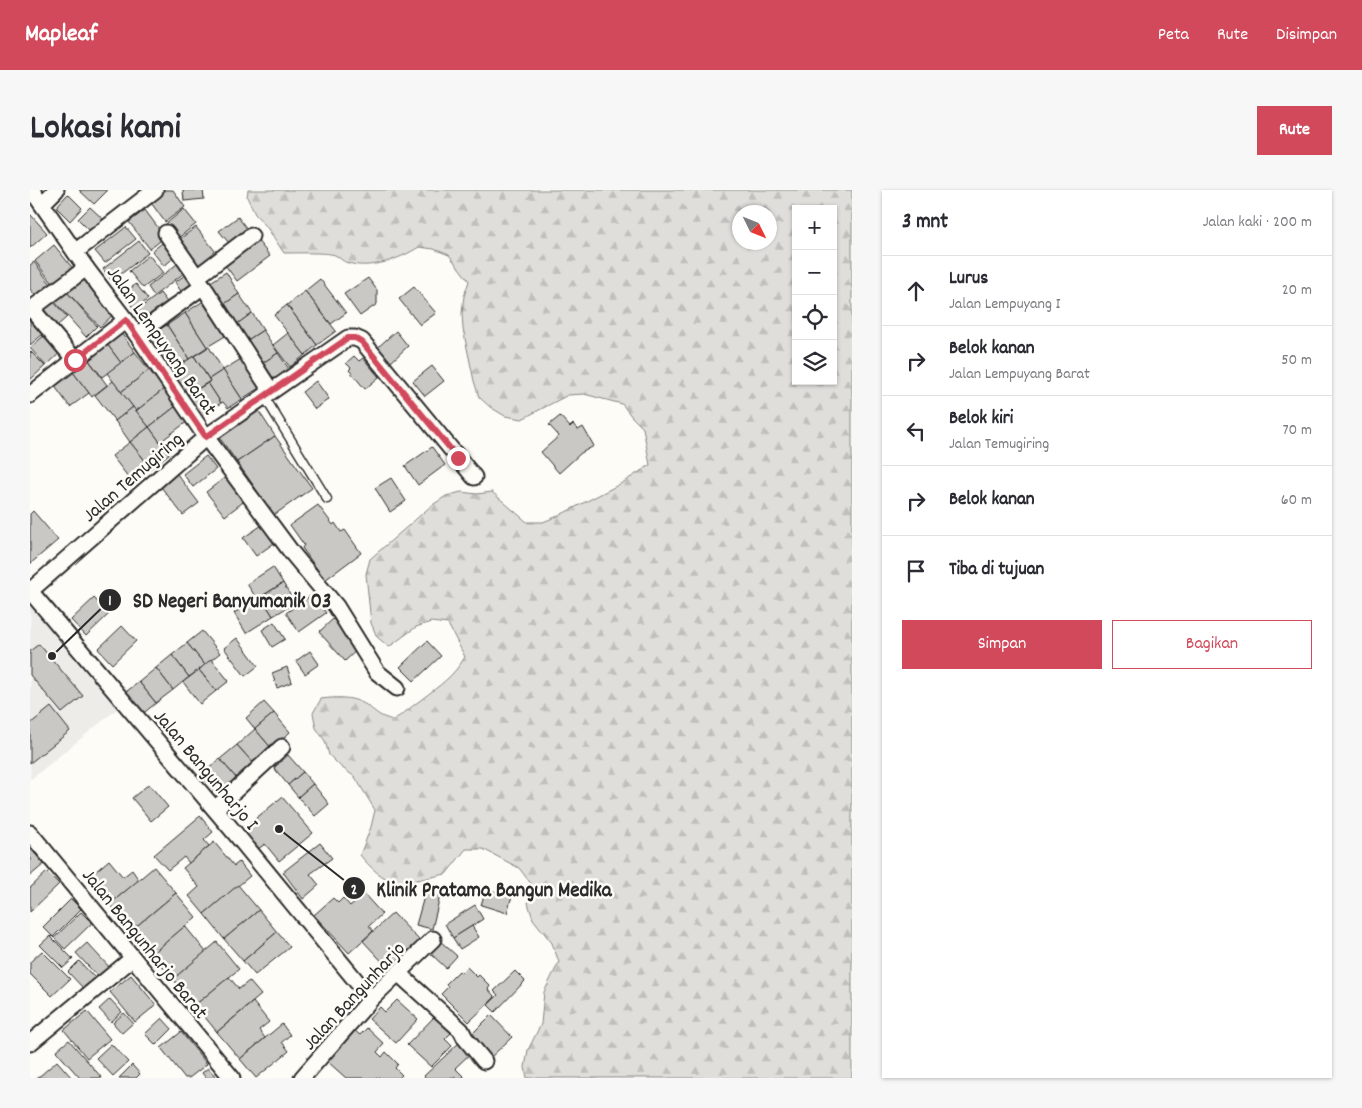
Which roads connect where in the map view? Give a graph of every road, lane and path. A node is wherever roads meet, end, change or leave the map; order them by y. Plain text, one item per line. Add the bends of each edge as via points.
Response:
1 (56, 190) edge
2 (155, 190) edge
3 (35, 195) edge
4 (166, 233) dead end
5 (250, 236) dead end
6 (75, 252) junction
7 (86, 268) junction
8 (200, 282) junction
9 (31, 309) edge
10 (126, 320) junction
11 (137, 335) junction
12 (75, 360) junction
13 (267, 394) junction
14 (30, 395) edge
15 (206, 437) junction
16 (474, 477) dead end
17 (327, 499) dead end
18 (30, 591) edge
19 (397, 688) dead end
20 (282, 747) dead end
21 (214, 809) junction
22 (30, 833) edge
23 (433, 939) dead end
24 (133, 958) junction
25 (398, 973) junction
26 (371, 999) junction
27 (30, 1043) edge
28 (484, 1061) dead end
29 (312, 1075) edge
30 (232, 1078) edge

1 - 3 street
2 - 6 street
3 - 6 street, Jalan Lempuyang Barat
4 - 8 street
5 - 8 street
6 - 7 street, Jalan Lempuyang Barat
7 - 9 street, Jalan Lempuyang Barat
7 - 10 street, Jalan Lempuyang Barat
8 - 11 street
8 - 13 street
9 - 12 street
10 - 11 street, Jalan Lempuyang Barat
10 - 12 street
11 - 15 street, Jalan Lempuyang Barat
12 - 14 street
13 - 15 street, Jalan Temugiring
13 - 16 street, Jalan Temugiring via 348,338 355,338 362,342
13 - 17 lane
15 - 18 street, Jalan Temugiring
15 - 19 street, Jalan Lempuyang Barat via 292,553 336,606 377,672
18 - 21 street, Jalan Bangunharjo I
20 - 21 street
21 - 26 street, Jalan Bangunharjo I
22 - 24 street, Jalan Bangunharjo Barat
23 - 25 street, Jalan Bangunharjo
24 - 27 street
24 - 30 street, Jalan Bangunharjo Barat
25 - 26 street, Jalan Bangunharjo
25 - 28 street via 461,1030
26 - 29 street, Jalan Bangunharjo

